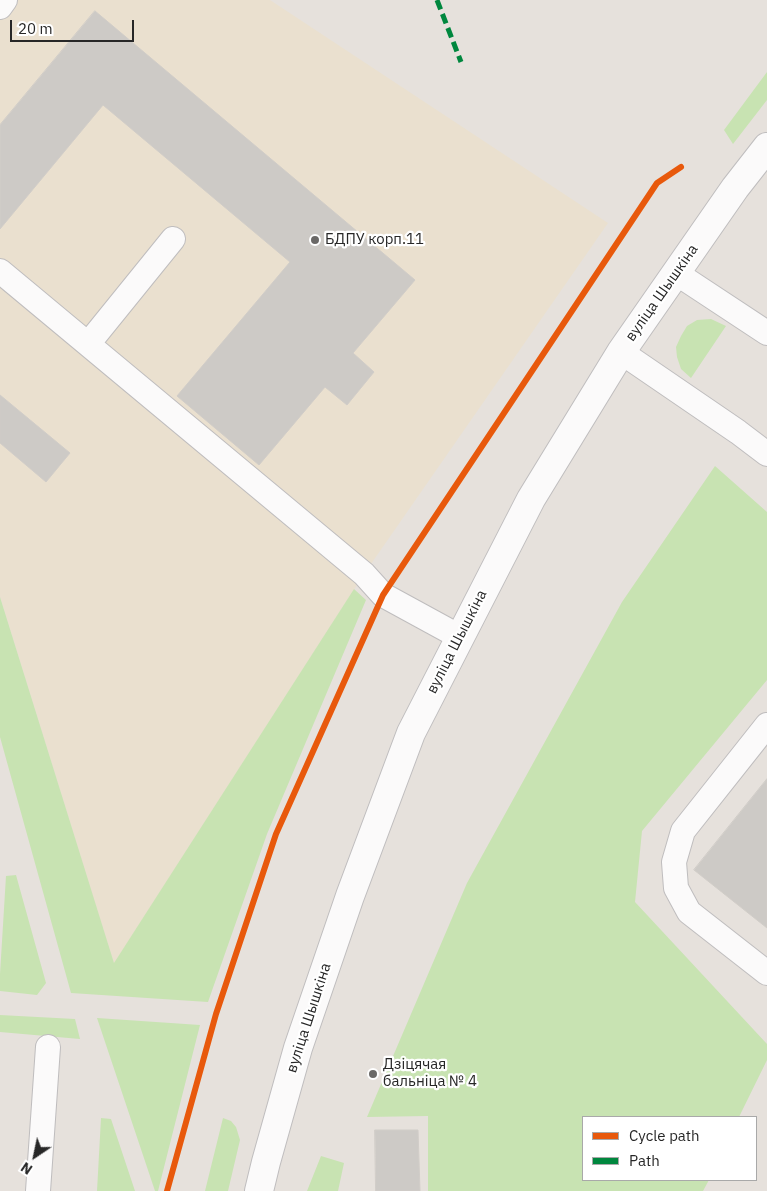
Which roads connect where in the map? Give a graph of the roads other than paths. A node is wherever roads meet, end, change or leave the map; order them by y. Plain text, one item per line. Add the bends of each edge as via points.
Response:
1 (5, 0) edge
2 (0, 7) edge
3 (767, 147) edge
4 (173, 238) dead end
5 (0, 271) edge
6 (676, 273) junction
7 (767, 333) edge
8 (88, 344) junction
9 (621, 352) junction
10 (767, 454) edge
11 (460, 637) junction
12 (767, 725) edge
13 (767, 973) edge
14 (48, 1048) dead end
15 (38, 1191) edge
16 (259, 1191) edge

1 - 2 lane
3 - 6 main road, вуліца Шышкіна
4 - 8 lane
5 - 8 lane
6 - 7 lane
6 - 9 main road, вуліца Шышкіна
8 - 11 lane via 364,574 383,595
9 - 10 lane
9 - 11 main road, вуліца Шышкіна via 532,499
11 - 16 main road, вуліца Шышкіна via 411,732 350,896 298,1048
12 - 13 lane via 683,831 674,862 676,888 689,912
14 - 15 lane

